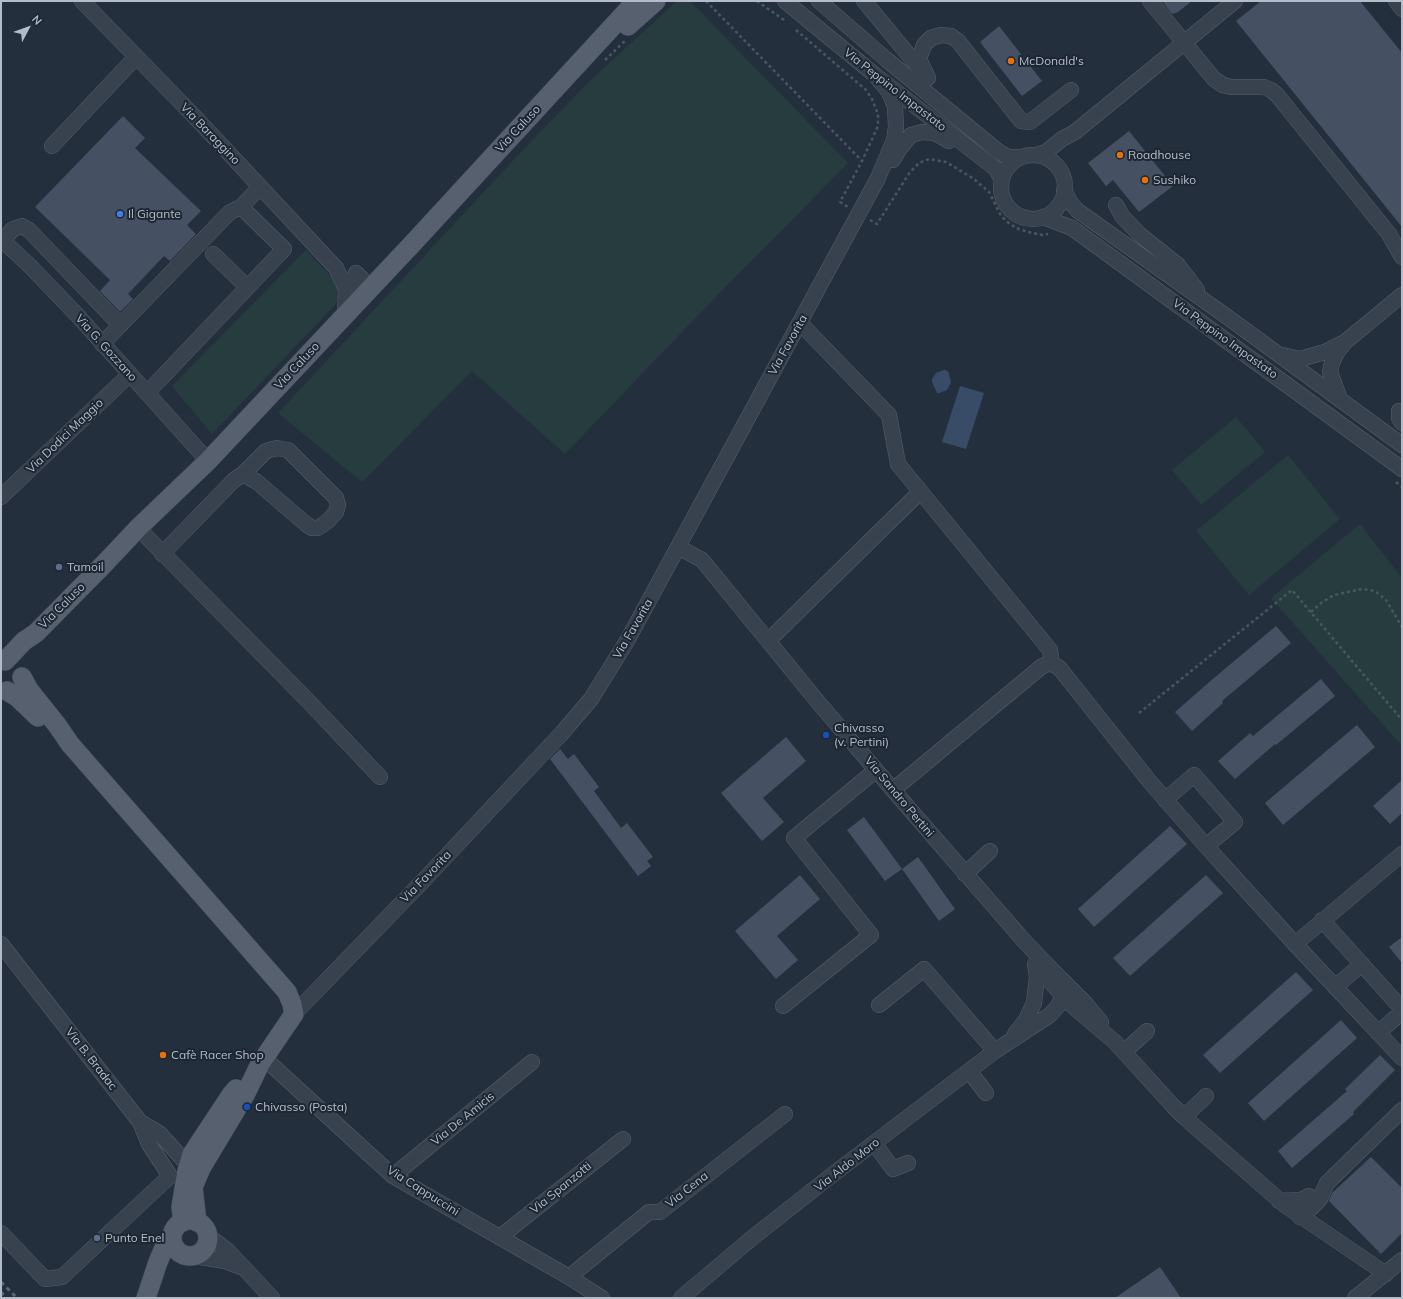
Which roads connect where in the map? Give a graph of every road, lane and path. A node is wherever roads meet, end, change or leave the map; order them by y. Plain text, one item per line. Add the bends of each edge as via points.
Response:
1 (82, 1) edge
2 (636, 1) edge
3 (656, 1) edge
4 (706, 1) edge
5 (757, 1) edge
6 (785, 1) edge
7 (819, 1) edge
8 (864, 1) edge
9 (1150, 1) edge
10 (1235, 1) edge
11 (1396, 1) edge
12 (1402, 9) edge
13 (788, 22) dead end
14 (794, 28) dead end
15 (1184, 43) junction
16 (136, 58) junction
17 (875, 75) junction
18 (928, 78) junction
19 (1071, 90) dead end
20 (551, 93) junction
21 (958, 119) junction
22 (1075, 132) junction
23 (52, 146) dead end
24 (1036, 155) junction
25 (1020, 157) junction
26 (862, 161) junction
27 (1059, 169) junction
28 (878, 178) junction
29 (1001, 186) junction
30 (260, 187) junction
31 (1064, 190) junction
32 (1116, 206) dead end
33 (241, 207) junction
34 (859, 213) junction
35 (1043, 217) junction
36 (1051, 234) dead end
37 (2, 239) edge
38 (214, 254) dead end
39 (1402, 257) edge
40 (345, 273) junction
41 (383, 274) junction
42 (247, 287) junction
43 (367, 290) junction
44 (1402, 295) edge
45 (1208, 303) junction
46 (345, 315) junction
47 (800, 323) junction
48 (120, 325) junction
49 (1345, 342) junction
50 (102, 344) junction
51 (1279, 355) junction
52 (130, 374) junction
53 (147, 393) junction
54 (1340, 400) junction
55 (1402, 445) edge
56 (208, 460) junction
57 (1402, 469) edge
58 (244, 474) junction
59 (1390, 478) dead end
60 (1402, 487) edge
61 (920, 492) junction
62 (1, 497) edge
63 (138, 528) junction
64 (678, 547) junction
65 (162, 554) junction
66 (1311, 612) junction
67 (1402, 626) edge
68 (36, 632) junction
69 (768, 641) junction
70 (2, 662) edge
71 (1052, 664) junction
72 (22, 674) junction
73 (3, 690) edge
74 (1139, 713) dead end
75 (1402, 720) edge
76 (70, 744) junction
77 (876, 770) junction
78 (380, 777) dead end
79 (893, 790) junction
80 (1165, 800) junction
81 (1206, 846) junction
82 (990, 852) dead end
83 (1402, 854) edge
84 (965, 874) junction
85 (1322, 920) junction
86 (1025, 942) junction
87 (1295, 944) junction
88 (3, 952) edge
89 (1362, 964) junction
90 (1036, 965) junction
91 (1335, 987) junction
92 (1065, 994) junction
93 (879, 1005) dead end
94 (783, 1006) dead end
95 (1402, 1010) edge
96 (294, 1014) junction
97 (1084, 1016) junction
98 (1036, 1017) junction
99 (1147, 1030) dead end
100 (1378, 1033) junction
101 (1001, 1046) junction
102 (1119, 1047) junction
103 (1402, 1058) edge
104 (262, 1061) junction
105 (532, 1062) dead end
106 (969, 1071) junction
107 (986, 1093) dead end
108 (1206, 1096) dead end
109 (1402, 1110) edge
110 (785, 1114) dead end
111 (1184, 1117) junction
112 (140, 1122) junction
113 (623, 1139) dead end
114 (874, 1143) junction
115 (908, 1163) dead end
116 (189, 1166) junction
117 (393, 1176) junction
118 (1314, 1198) junction
119 (1279, 1201) junction
120 (1300, 1217) junction
121 (196, 1227) junction
122 (1321, 1231) junction
123 (1, 1233) edge
124 (500, 1237) junction
125 (183, 1250) junction
126 (1402, 1260) edge
127 (242, 1267) junction
128 (1386, 1274) junction
129 (569, 1277) junction
130 (149, 1290) edge
131 (685, 1296) edge
132 (272, 1298) edge
133 (602, 1298) edge
134 (1355, 1298) edge

1 - 16 street, Via Baraggino
2 - 20 main road, Via Caluso
3 - 20 main road, Via Caluso
4 - 26 path
5 - 13 path
6 - 17 street, Via Peppino Impastato
7 - 21 street, Via Peppino Impastato
8 - 18 street
9 - 15 street
10 - 15 street
11 - 12 street
14 - 26 path via 866,90 872,99 878,114 878,126
15 - 22 street
15 - 39 street via 1214,79 1223,85 1264,87 1277,95 1389,234
16 - 23 street
16 - 30 street, Via Baraggino
17 - 28 street, Via Favorita via 889,92 895,106 896,127 894,140
17 - 29 street, Via Peppino Impastato via 996,169
18 - 19 street via 919,59 924,45 941,35 951,36 958,41 1021,121 1030,122
18 - 21 street
20 - 41 main road, Via Caluso
21 - 25 street, Via Peppino Impastato via 999,152 1008,157
22 - 24 street via 1062,138 1046,152
22 - 27 street via 1062,152
24 - 25 street
24 - 27 street via 1050,160
25 - 29 street via 1005,171
26 - 34 path via 840,202
27 - 31 street via 1063,175
28 - 29 street, Via Favorita via 911,135 922,132 936,133 946,139 990,172
28 - 34 street, Via Favorita
29 - 35 street via 1005,202 1012,211 1032,219
30 - 33 street
30 - 40 street, Via Baraggino
31 - 35 street via 1059,205
31 - 45 street, Via Peppino Impastato via 1078,211
32 - 45 street via 1139,234 1178,265
33 - 42 street via 284,249
33 - 48 street via 230,212
34 - 36 path via 877,224 910,172 919,163 929,159 946,162 974,179 989,192 1006,221 1028,232
34 - 47 street, Via Favorita
35 - 57 street, Via Peppino Impastato via 1072,228
37 - 48 street via 13,229 22,226 29,230
37 - 50 street, Via G. Gozzano
38 - 42 street
40 - 41 street
40 - 43 street, Via Baraggino via 354,287
40 - 46 street
41 - 43 main road, Via Caluso
42 - 53 street
43 - 46 main road, Via Caluso
44 - 49 street
45 - 51 street, Via Peppino Impastato
46 - 56 main road, Via Caluso
47 - 61 street via 889,415 898,464
47 - 64 street, Via Favorita
48 - 50 street
49 - 51 street via 1325,352 1300,359
49 - 54 street via 1336,354 1330,372
50 - 52 street, Via G. Gozzano
51 - 54 street, Via Peppino Impastato
52 - 53 street, Via G. Gozzano
52 - 62 street, Via Dodici Maggio
53 - 56 street, Via G. Gozzano
54 - 55 street, Via Peppino Impastato
56 - 63 main road, Via Caluso
58 - 58 street via 312,528 318,528 328,522 336,512 336,498 288,450 277,448 266,451
58 - 65 street via 234,480
59 - 60 path
61 - 69 street
61 - 71 street via 1050,650
63 - 65 street
63 - 68 main road, Via Caluso
64 - 69 street, Via Sandro Pertini via 702,560
64 - 96 street, Via Favorita via 627,641 591,699 562,733
65 - 78 street
66 - 67 path via 1334,595 1362,589 1375,591 1386,600
66 - 74 path via 1292,590
66 - 75 path
68 - 70 main road, Via Caluso
68 - 72 main road, Via Caluso via 24,658
69 - 77 street, Via Sandro Pertini
70 - 72 main road via 13,662
71 - 79 street via 1041,667
71 - 80 street via 1061,670
72 - 73 main road via 16,688
72 - 76 main road via 29,690
73 - 76 main road via 17,697
76 - 96 main road via 287,992
77 - 79 street, Via Sandro Pertini
77 - 94 street via 794,838 871,935
79 - 84 street, Via Sandro Pertini
80 - 81 street
80 - 81 street via 1194,775 1235,822
81 - 87 street
82 - 84 street
83 - 85 street
84 - 86 street, Via Sandro Pertini
85 - 87 street
85 - 89 street
86 - 90 street
86 - 92 street via 1060,978
87 - 91 street
88 - 112 street, Via B. Bradac
89 - 91 street
89 - 95 street
90 - 92 street
90 - 98 street
91 - 100 street
92 - 97 street
92 - 98 street via 1050,1015
92 - 102 street via 1097,1016
93 - 101 street via 924,969
95 - 100 street
96 - 104 main road
97 - 98 street via 1071,1014
97 - 102 street
98 - 101 street, Via Aldo Moro
99 - 102 street
100 - 103 street
101 - 106 street, Via Aldo Moro
102 - 111 street
104 - 116 main road via 231,1095 192,1154
104 - 117 street, Via Cappuccini
104 - 121 main road via 201,1168 193,1187
105 - 117 street, Via De Amicis
106 - 107 street
106 - 114 street, Via Aldo Moro
108 - 111 street
109 - 118 street
110 - 129 street, Via Cena via 660,1212 649,1212
111 - 119 street
112 - 116 street, Via B. Bradac via 159,1133
112 - 123 street via 149,1144 170,1176 62,1277 45,1278
113 - 124 street, Via Spanzotti
114 - 115 street via 893,1169
114 - 131 street, Via Aldo Moro
116 - 121 main road via 181,1206
117 - 124 street, Via Cappuccini
118 - 119 street
118 - 120 street via 1310,1209
118 - 122 street
119 - 120 street
120 - 122 street
121 - 125 main road via 175,1229
121 - 125 main road via 207,1246 203,1251
121 - 127 street via 228,1251
122 - 128 street
124 - 129 street, Via Cappuccini
125 - 127 street
125 - 130 main road via 164,1248
126 - 128 street
127 - 132 street
128 - 134 street
129 - 133 street, Via Cappuccini

